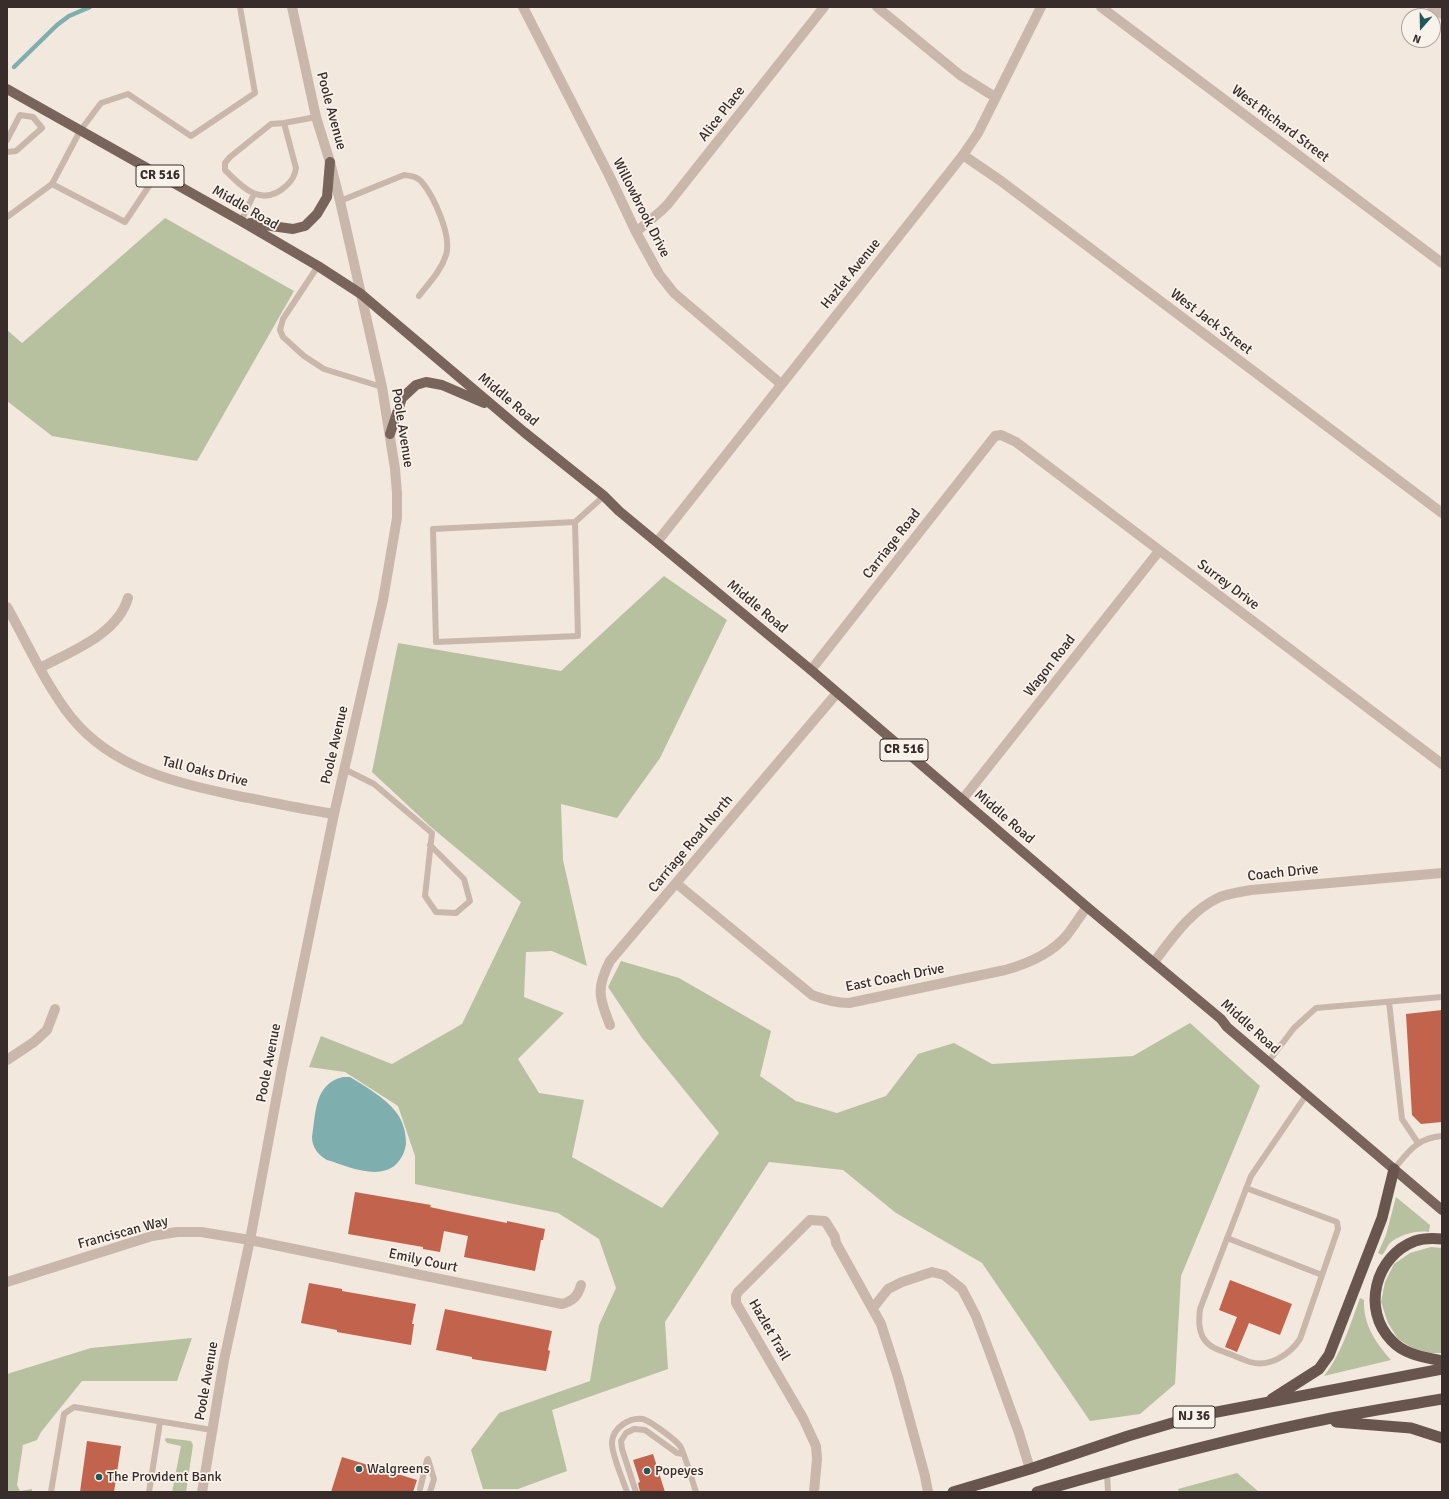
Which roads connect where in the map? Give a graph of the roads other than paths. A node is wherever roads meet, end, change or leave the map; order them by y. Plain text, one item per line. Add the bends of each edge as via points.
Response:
1 (240, 7) edge
2 (292, 7) edge
3 (523, 7) edge
4 (824, 7) edge
5 (876, 7) edge
6 (1041, 7) edge
7 (1101, 7) edge
8 (1432, 7) edge
9 (1442, 14) edge
10 (7, 89) edge
11 (995, 97) junction
12 (39, 108) junction
13 (316, 116) junction
14 (33, 117) junction
15 (284, 123) junction
16 (80, 131) junction
17 (7, 140) edge
18 (7, 152) edge
19 (963, 155) junction
20 (330, 162) junction
21 (157, 174) junction
22 (52, 184) junction
23 (254, 194) junction
24 (340, 201) junction
25 (7, 217) edge
26 (241, 221) junction
27 (636, 232) junction
28 (1442, 263) edge
29 (318, 266) junction
30 (361, 294) junction
31 (419, 296) dead end
32 (781, 384) junction
33 (382, 387) junction
34 (494, 407) junction
35 (390, 434) junction
36 (995, 436) joint
37 (604, 496) junction
38 (1442, 513) edge
39 (575, 522) junction
40 (657, 542) junction
41 (1159, 551) junction
42 (128, 598) dead end
43 (7, 607) edge
44 (40, 668) junction
45 (811, 670) junction
46 (837, 693) junction
47 (1442, 764) edge
48 (344, 769) junction
49 (962, 800) junction
50 (334, 814) junction
51 (430, 845) junction
52 (1442, 873) edge
53 (676, 883) junction
54 (1087, 907) junction
55 (1154, 962) junction
56 (1442, 997) edge
57 (1389, 1002) junction
58 (55, 1010) dead end
59 (610, 1025) dead end
60 (7, 1060) edge
61 (1268, 1062) junction
62 (1307, 1094) junction
63 (1442, 1136) edge
64 (1418, 1143) junction
65 (1394, 1169) junction
66 (1246, 1188) junction
67 (1442, 1210) edge
68 (1227, 1238) junction
69 (1442, 1239) edge
70 (250, 1240) junction
71 (1322, 1276) junction
72 (7, 1282) edge
73 (581, 1285) dead end
74 (873, 1308) junction
75 (1442, 1361) edge
76 (1442, 1369) edge
77 (1442, 1399) edge
78 (1267, 1403) junction
79 (1322, 1420) junction
80 (160, 1422) junction
81 (212, 1430) junction
82 (1442, 1438) edge
83 (683, 1454) junction
84 (1030, 1469) junction
85 (1107, 1472) junction
86 (420, 1489) dead end
87 (51, 1492) edge
88 (149, 1492) edge
89 (202, 1492) edge
90 (430, 1492) edge
91 (627, 1492) edge
92 (636, 1492) edge
93 (696, 1492) edge
94 (814, 1492) edge
95 (928, 1492) edge
96 (953, 1492) edge
97 (1039, 1492) edge
98 (1108, 1492) edge

1 - 16 lane via 255,93 191,136 128,94 101,103
2 - 13 street, Poole Avenue
3 - 27 street, Willowbrook Drive
4 - 27 street, Alice Place via 668,204
5 - 11 street via 960,75
6 - 11 street, Hazlet Avenue
7 - 28 street, West Richard Street
8 - 9 street
10 - 12 main road, Middle Road / CR 516
11 - 19 street, Hazlet Avenue via 978,133
12 - 14 lane
12 - 16 main road, Middle Road / CR 516
13 - 15 lane
13 - 20 street, Poole Avenue
14 - 17 lane via 20,115
14 - 18 lane via 42,128 16,151
15 - 23 lane via 296,168 295,175 279,192 271,196
15 - 23 lane via 271,124 225,163 225,170
16 - 21 main road, Middle Road / CR 516
16 - 22 lane
19 - 32 street, Hazlet Avenue
19 - 38 street, West Jack Street
20 - 24 street, Poole Avenue
20 - 26 main road via 327,197 317,214 305,226 293,229
21 - 22 lane via 125,222
21 - 26 main road, Middle Road / CR 516
22 - 25 lane
23 - 26 lane
24 - 30 street, Poole Avenue
24 - 31 lane via 404,176 420,180 434,202 448,242 440,268
26 - 29 main road, Middle Road / CR 516
27 - 32 street, Willowbrook Drive via 659,274 674,293
29 - 30 main road, Middle Road / CR 516
29 - 33 lane via 283,319 280,330 283,337 304,356 324,369
30 - 33 street, Poole Avenue
30 - 34 main road, Middle Road / CR 516
32 - 40 street, Hazlet Avenue
33 - 35 street, Poole Avenue
34 - 35 main road via 442,385 426,382 416,385 402,398
34 - 37 main road, Middle Road / CR 516
35 - 48 street, Poole Avenue via 397,493 397,518 383,600
36 - 41 street, Surrey Drive via 1001,435 1016,442
36 - 45 street, Carriage Road
37 - 39 lane
37 - 40 main road, Middle Road / CR 516
39 - 39 lane via 578,636 436,642 433,529
40 - 45 main road, Middle Road / CR 516
41 - 47 street, Surrey Drive
41 - 49 street, Wagon Road
42 - 44 street via 117,620 99,636
43 - 44 street, Tall Oaks Drive
44 - 50 street, Tall Oaks Drive via 58,700 72,718 99,744 136,767 186,785
45 - 46 main road, Middle Road / CR 516
46 - 49 main road, Middle Road / CR 516
46 - 53 street, Carriage Road North
48 - 50 street, Poole Avenue
48 - 51 lane via 374,784 432,833
49 - 54 main road, Middle Road / CR 516
50 - 70 street, Poole Avenue
51 - 51 lane via 425,896 436,912 456,913 470,901 464,879
52 - 55 street, Coach Drive via 1232,893 1212,901 1195,913 1178,930
53 - 54 street, East Coach Drive via 812,995 838,1003 849,1003 1023,965 1042,956 1063,939
53 - 59 street, Carriage Road North via 610,961 603,974 601,1003
54 - 55 main road, Middle Road / CR 516
55 - 61 main road, Middle Road / CR 516
56 - 57 lane
57 - 61 lane via 1316,1008 1294,1028
57 - 64 lane via 1402,1119
58 - 60 street via 47,1030
61 - 62 main road, Middle Road / CR 516
62 - 65 main road, Middle Road / CR 516
62 - 66 lane via 1251,1176
63 - 64 lane via 1427,1138
64 - 65 lane
65 - 67 main road, Middle Road / CR 516
65 - 78 highway via 1382,1218 1329,1355 1318,1369
66 - 68 lane
66 - 71 lane via 1336,1222 1338,1229
68 - 71 lane
68 - 71 lane via 1200,1309 1199,1327 1204,1339 1214,1348 1252,1363 1280,1359 1294,1349 1300,1339
69 - 75 highway via 1428,1238 1416,1241 1402,1247 1390,1257 1377,1283 1375,1299 1376,1312 1382,1328 1392,1341 1410,1353
70 - 72 street, Franciscan Way via 201,1232 158,1235
70 - 73 street, Emily Court via 562,1304 576,1298
70 - 81 street, Poole Avenue
74 - 84 street via 888,1289 932,1272 944,1275 962,1289 976,1316 990,1353
74 - 94 street, Hazlet Trail via 825,1221 810,1220 736,1296 736,1303 803,1418 816,1446
74 - 95 street, Hazlet Trail via 881,1324 898,1377
76 - 78 highway, NJ 36
77 - 79 highway, NJ 36
78 - 84 highway, NJ 36 via 1196,1416
79 - 82 highway via 1411,1428
79 - 85 highway, NJ 36
80 - 81 lane
80 - 87 lane via 74,1407 64,1414
80 - 88 lane
81 - 89 street, Poole Avenue
83 - 91 lane via 681,1446 650,1422 642,1419 623,1424 616,1432 612,1444
83 - 92 lane via 677,1453 644,1430 634,1429 626,1433 621,1441 622,1449
83 - 93 lane
84 - 96 highway, NJ 36
85 - 97 highway, NJ 36
85 - 98 lane
86 - 90 lane via 428,1459 434,1479

